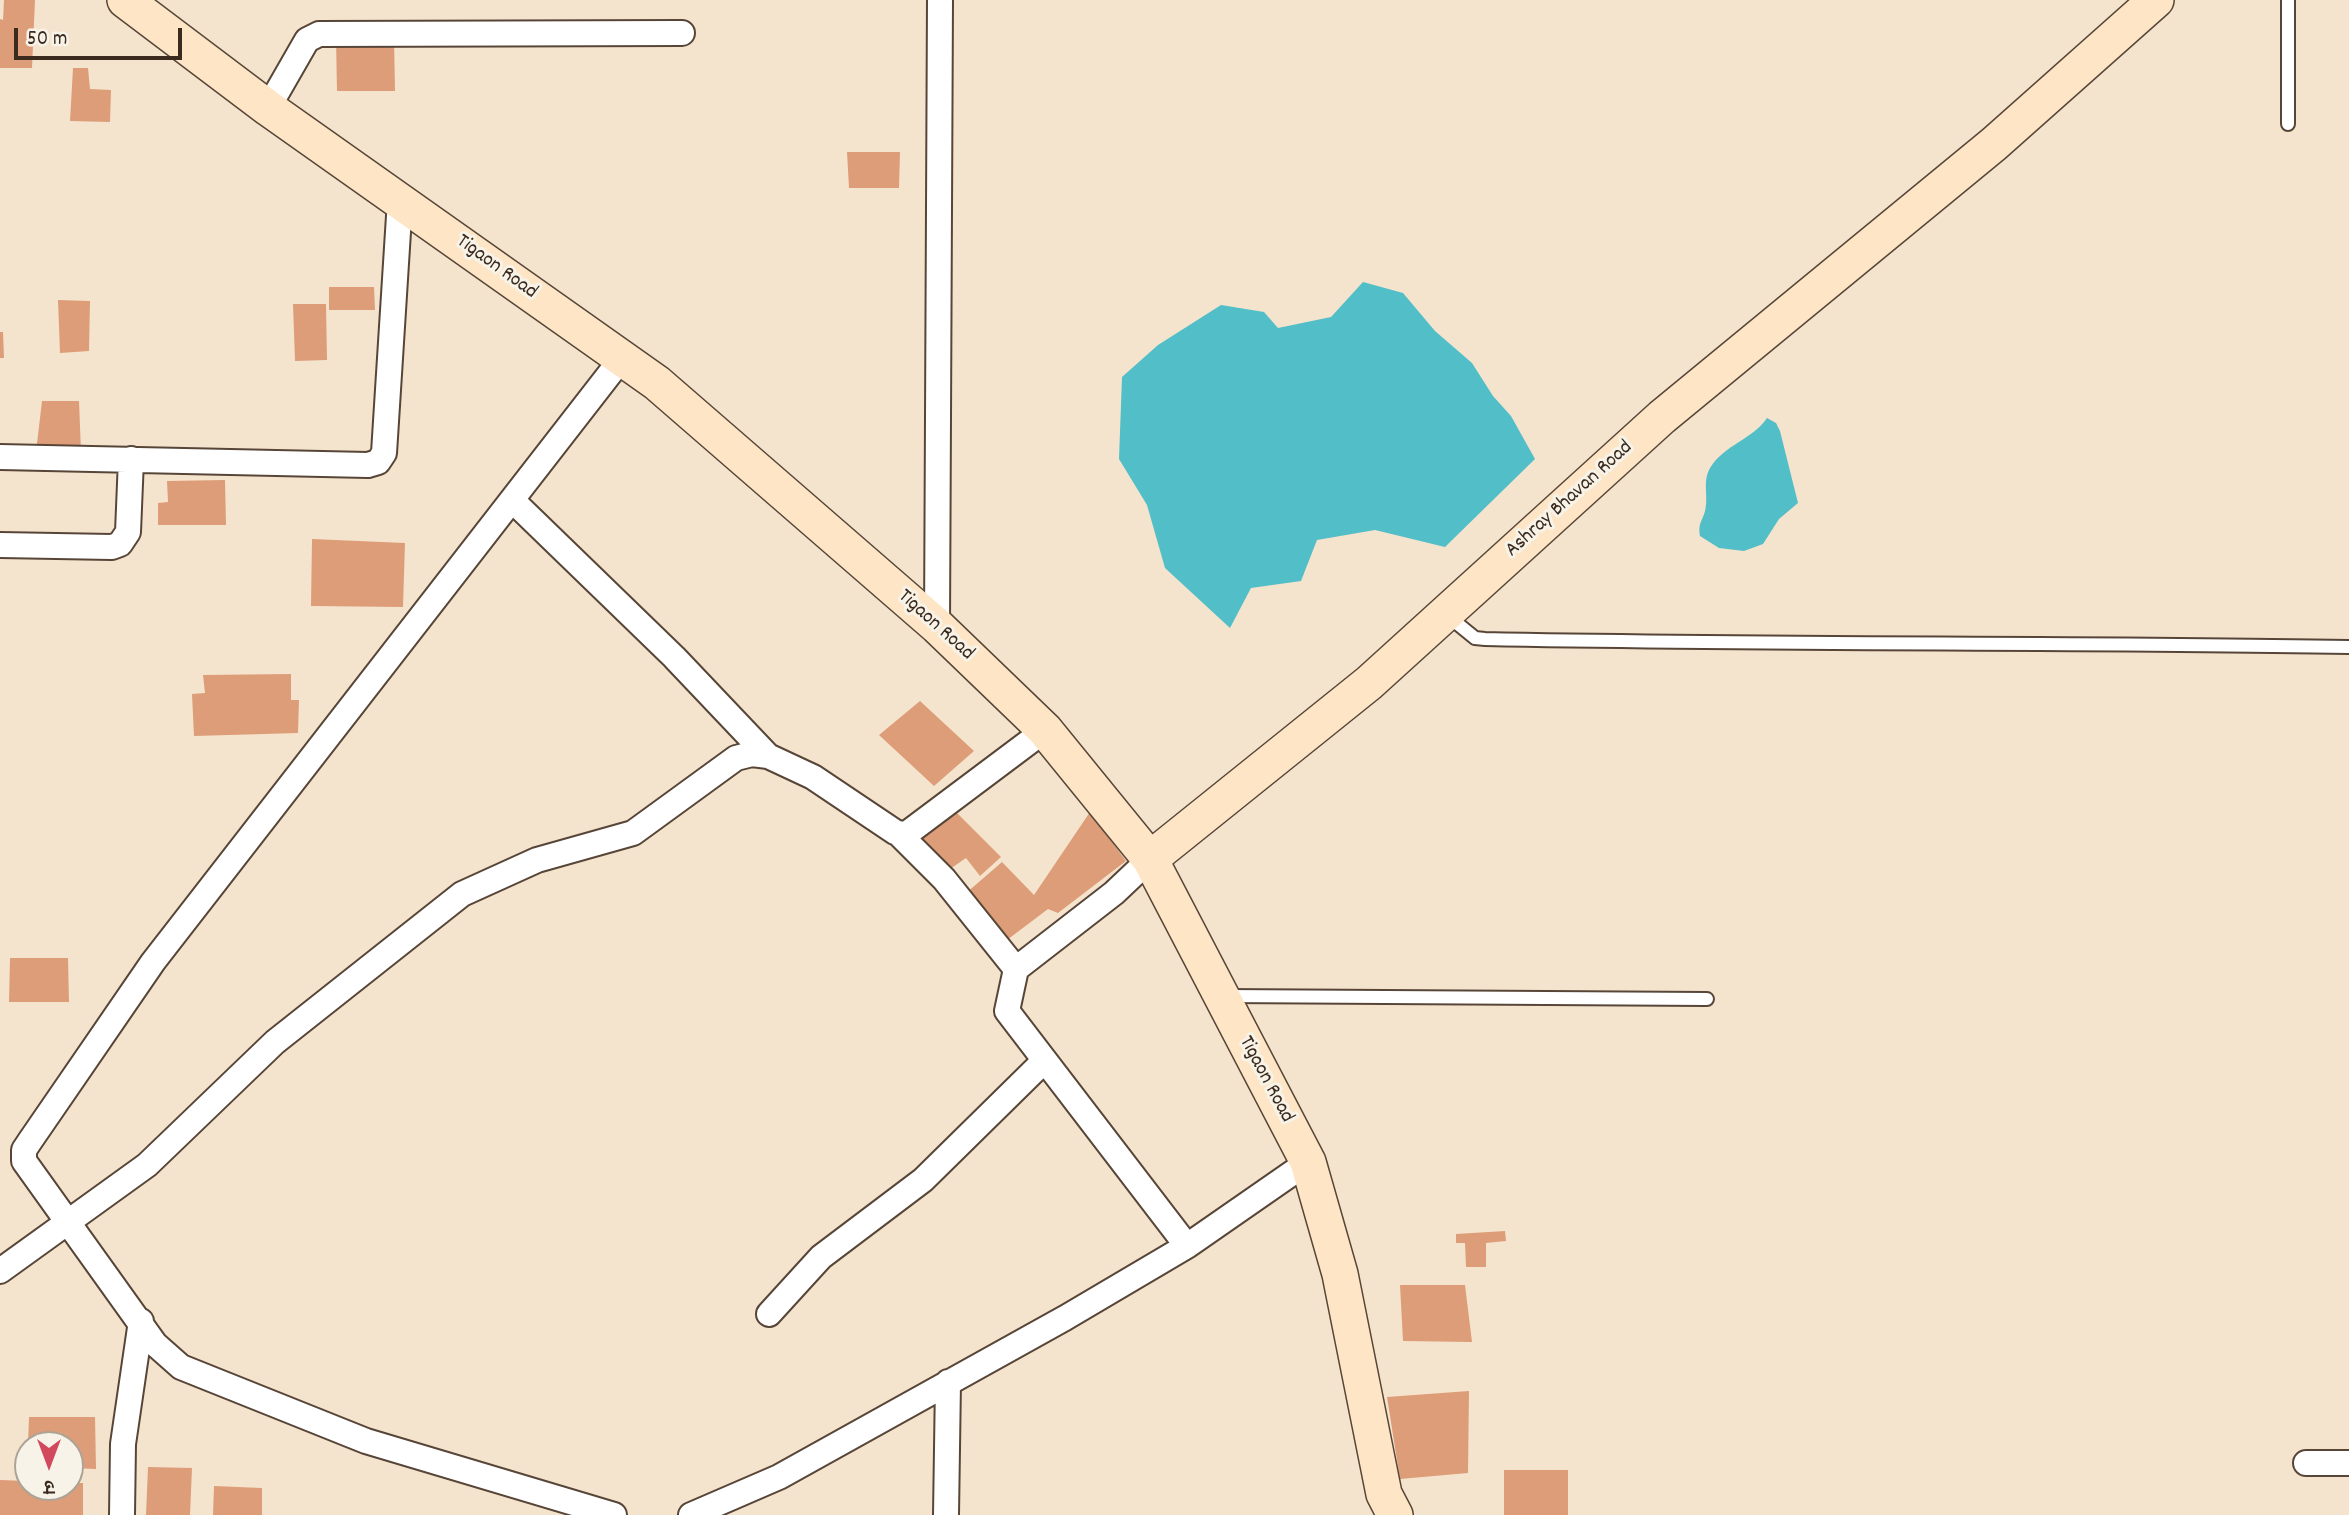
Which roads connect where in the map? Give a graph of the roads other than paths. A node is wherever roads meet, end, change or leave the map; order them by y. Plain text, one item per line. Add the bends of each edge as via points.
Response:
1 (125, 0) edge
2 (940, 0) edge
3 (2157, 0) edge
4 (2288, 0) edge
5 (682, 33) dead end
6 (268, 108) junction
7 (2288, 124) dead end
8 (400, 200) junction
9 (622, 358) junction
10 (0, 457) edge
11 (131, 459) junction
12 (512, 500) junction
13 (0, 545) edge
14 (1445, 614) junction
15 (937, 626) junction
16 (2349, 647) edge
17 (1045, 730) junction
18 (768, 756) junction
19 (900, 835) junction
20 (1150, 859) junction
21 (1016, 969) junction
22 (1220, 996) junction
23 (1707, 999) dead end
24 (1044, 1061) junction
25 (1308, 1162) junction
26 (68, 1223) junction
27 (1186, 1246) junction
28 (0, 1271) edge
29 (769, 1314) dead end
30 (141, 1321) junction
31 (947, 1382) junction
32 (2306, 1463) dead end
33 (2349, 1463) edge
34 (122, 1515) edge
35 (614, 1515) edge
36 (691, 1515) edge
37 (946, 1515) edge
38 (1395, 1515) edge

1 - 6 street, Tigaon Road
2 - 15 street
3 - 14 street, Ashray Bhavan Road via 1994,144 1662,417
4 - 7 lane
5 - 6 street via 319,34 307,40
6 - 8 street, Tigaon Road
8 - 9 street, Tigaon Road
8 - 11 street via 382,459 368,465
9 - 12 street
9 - 15 street, Tigaon Road
10 - 11 street
11 - 13 street via 128,531 120,544
12 - 18 street via 674,657
12 - 26 street via 153,962 24,1150 24,1161
14 - 16 lane via 1475,638 1485,639
14 - 20 street, Ashray Bhavan Road via 1369,683
15 - 17 street, Tigaon Road
17 - 19 street
17 - 20 street, Tigaon Road
18 - 19 street via 813,777
18 - 26 street via 736,758 633,833 537,860 461,894 275,1042 147,1165
19 - 21 street via 961,898
20 - 21 street
20 - 22 street, Tigaon Road
21 - 24 street via 1008,1016
22 - 23 lane
22 - 25 street, Tigaon Road
24 - 27 street
24 - 29 street via 923,1180 821,1257
25 - 27 street
25 - 38 street, Tigaon Road via 1340,1275 1384,1494
26 - 28 street
26 - 30 street
27 - 31 street
30 - 34 street via 124,1444
30 - 35 street via 155,1344 181,1367 282,1409 366,1441
31 - 36 street via 779,1477
31 - 37 street
32 - 33 street

